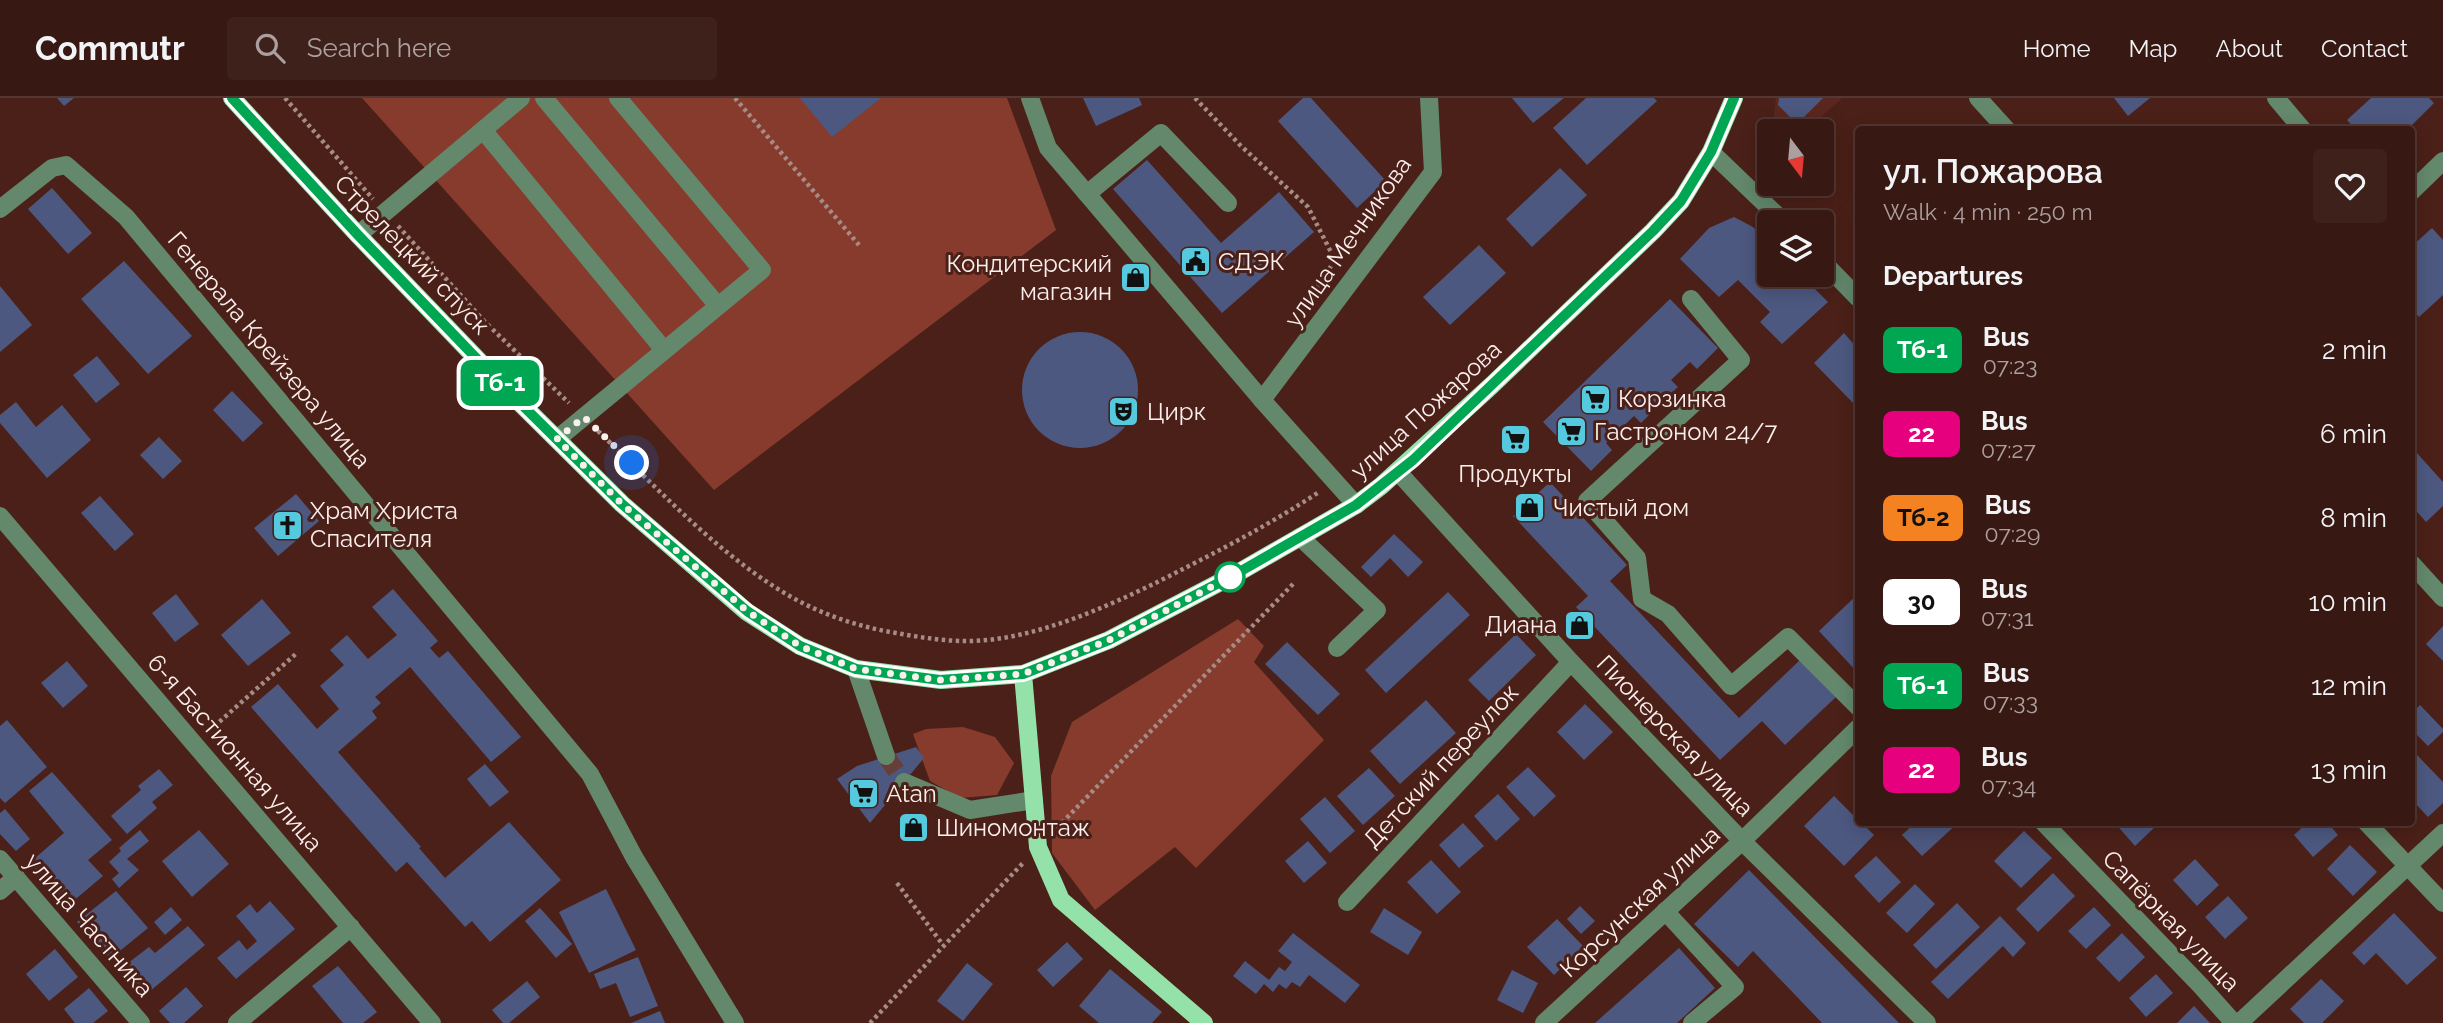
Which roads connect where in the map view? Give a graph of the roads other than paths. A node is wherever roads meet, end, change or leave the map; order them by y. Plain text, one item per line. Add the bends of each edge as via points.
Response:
1 (232, 98) edge
2 (521, 98) edge
3 (544, 98) edge
4 (618, 98) edge
5 (1030, 98) edge
6 (1429, 98) edge
7 (1734, 98) edge
8 (1978, 98) edge
9 (2276, 98) edge
10 (2003, 126) edge
11 (2300, 126) edge
12 (483, 130) junction
13 (1711, 152) junction
14 (2443, 161) edge
15 (2415, 188) edge
16 (1087, 194) junction
17 (1228, 203) dead end
18 (0, 209) edge
19 (1771, 210) edge
20 (358, 235) junction
21 (1834, 273) edge
22 (1855, 295) edge
23 (1691, 299) dead end
24 (719, 306) junction
25 (664, 350) junction
26 (1262, 400) junction
27 (557, 439) junction
28 (1399, 473) junction
29 (1356, 505) junction
30 (0, 516) edge
31 (1300, 537) junction
32 (2415, 567) edge
33 (2443, 598) edge
34 (1337, 648) dead end
35 (1571, 662) junction
36 (856, 669) junction
37 (1023, 674) junction
38 (940, 680) joint
39 (1855, 704) edge
40 (1855, 731) edge
41 (886, 756) tunnel mouth
42 (904, 782) tunnel mouth
43 (1034, 800) junction
44 (2047, 826) edge
45 (2370, 826) edge
46 (2443, 833) edge
47 (1742, 841) junction
48 (0, 859) edge
49 (2408, 867) junction
50 (16, 877) junction
51 (0, 891) edge
52 (1347, 902) dead end
53 (2443, 903) edge
54 (1665, 911) junction
55 (351, 927) junction
56 (141, 1023) edge
57 (237, 1023) edge
58 (432, 1023) edge
59 (735, 1023) edge
60 (1204, 1023) edge
61 (1544, 1023) edge
62 (1692, 1023) edge
63 (1927, 1023) edge
64 (2236, 1023) edge

1 - 20 main road, Стрелецкий спуск
2 - 12 street
3 - 24 street
4 - 24 street via 762,270
5 - 16 street via 1048,148
6 - 26 street, улица Мечникова via 1433,172
7 - 13 main road, улица Пожарова
8 - 10 street
9 - 11 street
12 - 20 street
12 - 25 street
13 - 19 street
13 - 28 main road, улица Пожарова via 1681,201 1653,231
14 - 15 street
16 - 17 street via 1161,133
16 - 26 street
18 - 59 street, Генерала Крейзера улица via 52,168 66,165 126,217 590,774 634,857
20 - 27 main road, Стрелецкий спуск
21 - 22 street
23 - 39 street via 1741,360 1587,501 1637,558 1642,599 1668,614 1731,687 1788,637
24 - 25 street
25 - 27 street
26 - 29 street
27 - 36 main road, Стрелецкий спуск via 622,504 747,611 800,646
28 - 29 main road, улица Пожарова
28 - 35 street, Пионерская улица
29 - 31 main road, улица Пожарова
30 - 55 street, 6-я Бастионная улица
31 - 34 street via 1377,610
31 - 37 main road, улица Пожарова via 1109,640
32 - 33 street
35 - 47 street, Пионерская улица
35 - 52 street, Детский переулок
36 - 38 main road, Стрелецкий спуск
36 - 41 street
37 - 38 main road, улица Пожарова
37 - 43 main road
40 - 47 street, Корсунская улица
42 - 43 street via 970,810
43 - 60 main road via 1038,847 1061,900
44 - 64 street, Сапёрная улица
45 - 49 street
46 - 49 street
47 - 54 street, Корсунская улица
47 - 63 street, Пионерская улица
48 - 50 street, улица Частника
49 - 53 street
49 - 64 street
50 - 51 street
50 - 56 street, улица Частника
54 - 61 street, Корсунская улица
54 - 62 street via 1735,987
55 - 57 street
55 - 58 street, 6-я Бастионная улица

